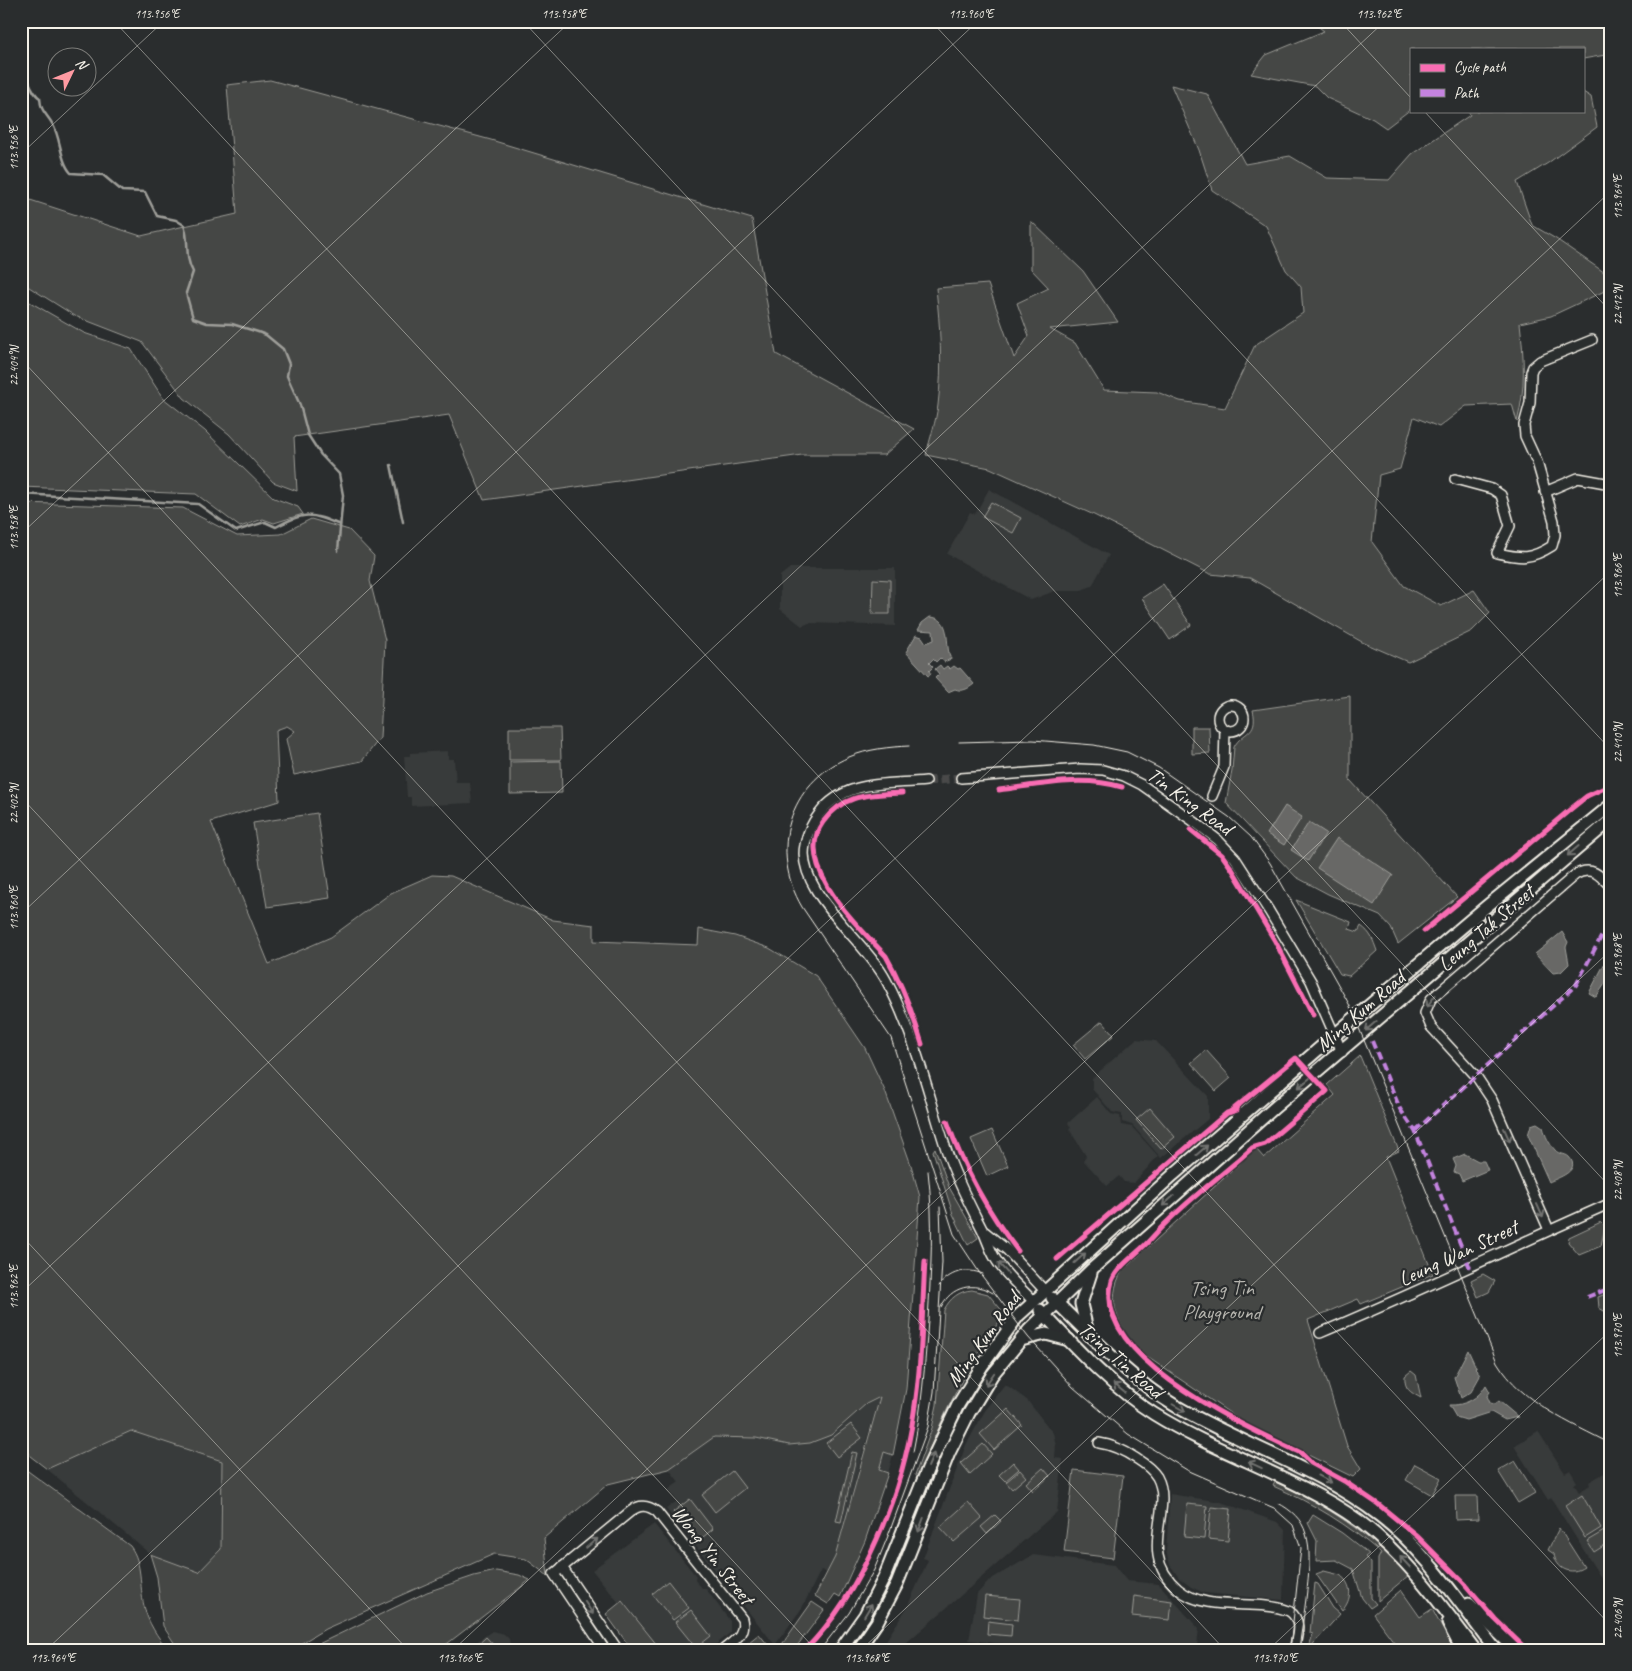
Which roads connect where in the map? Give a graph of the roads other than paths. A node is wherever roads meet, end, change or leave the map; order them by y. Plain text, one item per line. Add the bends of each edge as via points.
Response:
1 (1592, 340) dead end
2 (1454, 479) dead end
3 (1611, 484) edge
4 (1545, 492) junction
5 (1225, 729) dead end
6 (961, 778) tunnel mouth
7 (926, 781) tunnel mouth
8 (1212, 796) dead end
9 (1611, 805) edge
10 (1611, 820) edge
11 (1611, 887) edge
12 (1335, 1036) junction
13 (1342, 1052) junction
14 (1611, 1203) edge
15 (982, 1230) junction
16 (1548, 1230) junction
17 (1092, 1269) junction
18 (1044, 1290) junction
19 (1032, 1301) junction
20 (1056, 1302) junction
21 (1044, 1314) junction
22 (1088, 1332) junction
23 (1320, 1333) dead end
24 (1020, 1340) junction
25 (1069, 1340) junction
26 (1099, 1442) dead end
27 (562, 1567) junction
28 (1448, 1585) junction
29 (1437, 1599) junction
30 (605, 1650) edge
31 (618, 1650) edge
32 (723, 1650) edge
33 (840, 1650) edge
34 (858, 1650) edge
35 (1294, 1650) edge
36 (1462, 1650) edge
37 (1475, 1650) edge
38 (1496, 1650) edge
39 (1516, 1650) edge

1 - 4 street via 1540,362 1531,372 1525,436 1537,462
2 - 4 street via 1492,489 1501,495 1510,526 1497,552 1515,557 1534,556 1552,546 1554,521
3 - 4 street via 1578,478
5 - 8 street via 1224,768
6 - 12 street, Tin King Road via 1093,769 1124,776 1159,797 1218,840 1241,866 1311,981
7 - 15 street via 858,786 841,793 811,826 804,858 818,893 875,961 893,994 953,1168
9 - 12 main road, Ming Kum Road via 1486,906
10 -> 13 main road, Ming Kum Road
11 -> 16 street, Leung Tak Street via 1596,872 1588,870 1575,875 1431,999 1425,1013 1431,1027 1476,1076 1492,1100
12 - 13 street, Tin King Road
18 -> 12 main road, Ming Kum Road
13 -> 17 main road, Ming Kum Road
14 - 16 street, Leung Wan Street
15 - 18 street via 1007,1250
19 -> 15 street via 996,1260
16 - 23 street, Leung Wan Street
17 - 20 main road, Ming Kum Road
17 - 22 main road via 1081,1304
18 - 19 main road, Ming Kum Road
18 - 20 main road, Tsing Tin Road
19 - 21 main road, Tsing Tin Road
33 -> 19 main road, Ming Kum Road via 865,1615 884,1578 928,1468 958,1405 995,1347
20 - 21 main road, Ming Kum Road
20 - 22 main road, Tsing Tin Road
21 - 24 main road, Ming Kum Road
21 - 25 main road, Tsing Tin Road
22 -> 28 main road, Tsing Tin Road via 1141,1383 1173,1404 1320,1477 1366,1505 1410,1542
24 - 25 main road via 1040,1334
24 -> 34 main road, Ming Kum Road via 992,1375 962,1426 897,1584
29 -> 25 main road, Tsing Tin Road via 1399,1556 1359,1522 1306,1489 1196,1438 1154,1414 1114,1384
26 - 35 street via 1121,1449 1150,1468 1157,1477 1161,1494 1158,1552 1167,1577 1179,1590 1203,1601 1285,1609 1294,1615 1298,1624
27 - 30 street, Wong Yin Street via 554,1574
27 -> 31 street
27 -> 32 street, Wong Yin Street via 636,1507 652,1508 742,1620 740,1635
28 - 38 main road, Tsing Tin Road
28 - 39 main road
29 - 36 main road
29 - 37 main road, Tsing Tin Road

